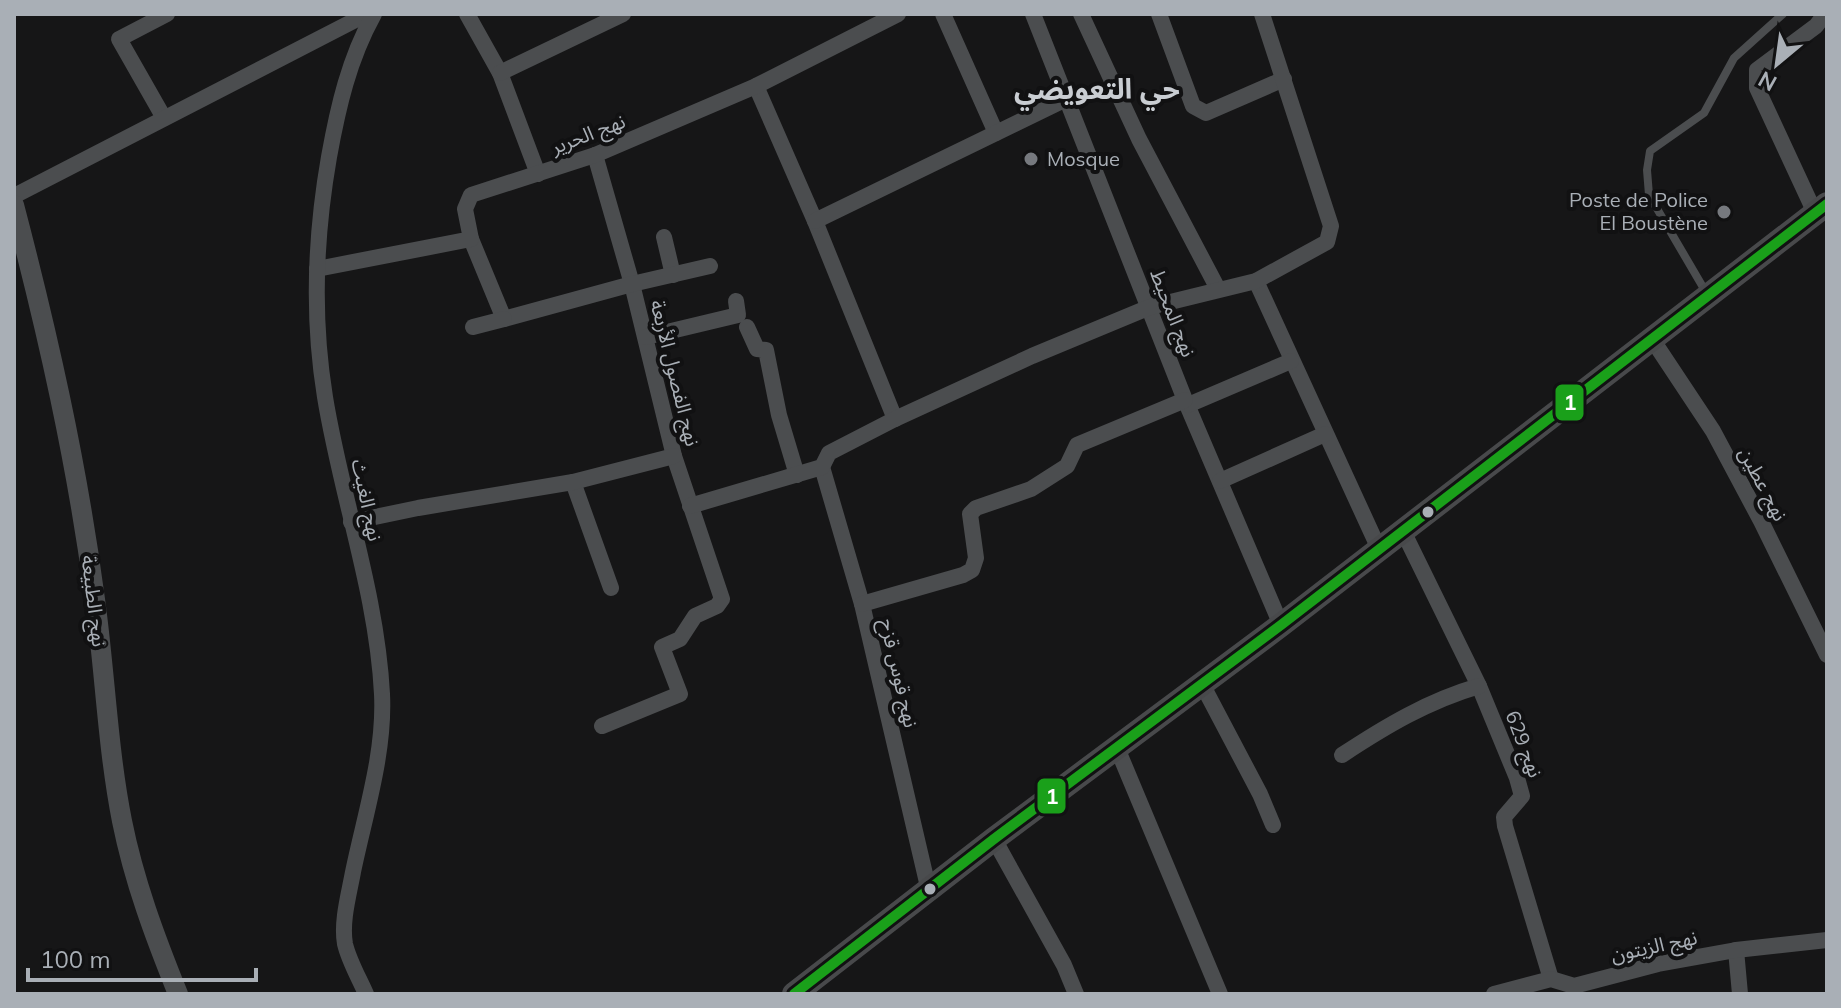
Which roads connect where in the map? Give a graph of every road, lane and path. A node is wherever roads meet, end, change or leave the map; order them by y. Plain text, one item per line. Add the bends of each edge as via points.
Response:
1 (167, 14) edge
2 (367, 14) edge
3 (374, 14) edge
4 (467, 14) edge
5 (623, 14) edge
6 (898, 14) edge
7 (943, 14) edge
8 (1033, 14) edge
9 (1081, 14) edge
10 (1159, 14) edge
11 (1262, 14) edge
12 (1770, 14) edge
13 (1783, 14) edge
14 (1825, 14) edge
15 (1769, 27) junction
16 (500, 73) junction
17 (1284, 79) junction
18 (756, 86) junction
19 (1068, 98) junction
20 (164, 118) junction
21 (996, 133) junction
22 (595, 155) junction
23 (538, 174) junction
24 (14, 196) edge
25 (14, 205) edge
26 (1821, 208) edge
27 (815, 221) junction
28 (664, 237) dead end
29 (471, 239) junction
30 (710, 266) dead end
31 (317, 269) junction
32 (673, 275) junction
33 (1256, 281) junction
34 (632, 284) junction
35 (1218, 289) junction
36 (1708, 296) junction
37 (736, 301) dead end
38 (1150, 307) junction
39 (504, 319) junction
40 (473, 327) dead end
41 (747, 327) dead end
42 (646, 337) junction
43 (1652, 339) junction
44 (1291, 361) junction
45 (1187, 403) junction
46 (895, 419) junction
47 (1325, 434) junction
48 (674, 456) junction
49 (822, 467) junction
50 (797, 475) junction
51 (1220, 481) junction
52 (573, 482) junction
53 (690, 506) junction
54 (351, 522) junction
55 (1403, 531) junction
56 (1379, 549) junction
57 (611, 588) dead end
58 (862, 604) junction
59 (1281, 625) junction
60 (1827, 655) edge
61 (1202, 684) junction
62 (1479, 686) junction
63 (602, 726) dead end
64 (1117, 748) junction
65 (1342, 755) dead end
66 (1273, 825) dead end
67 (994, 839) junction
68 (929, 891) junction
69 (1827, 940) edge
70 (1736, 950) junction
71 (1559, 985) edge
72 (799, 992) edge
73 (178, 994) edge
74 (366, 994) edge
75 (1076, 994) edge
76 (1220, 994) edge
77 (1494, 994) edge
78 (1740, 994) edge

1 - 20 street via 119,39
2 - 20 street
3 - 31 street, نهج الغيث via 360,38 341,98 321,209
4 - 16 street
5 - 16 street
6 - 18 street, نهج الحرير
7 - 21 street
8 - 19 street, نهج المحيط
9 - 35 street
10 - 17 street via 1193,106 1206,113
11 - 17 street
12 - 15 lane
13 - 15 lane
14 - 26 street via 1757,70 1757,88
15 - 36 lane via 1728,67 1704,113 1650,151 1649,195
16 - 23 street
17 - 33 street via 1331,226 1327,242
18 - 22 street, نهج الحرير
18 - 27 street
19 - 21 street
19 - 38 street, نهج المحيط
20 - 24 street
21 - 27 street
22 - 23 street, نهج الحرير
22 - 34 street, نهج الفصول الأربعة
23 - 29 street, نهج الحرير via 471,195 465,209
25 - 73 street, نهج الطبيعة via 75,463 122,821 149,922
26 - 36 main road
27 - 46 street
28 - 32 street
29 - 31 street
29 - 39 street
30 - 32 street
31 - 54 street, نهج الغيث via 321,367
32 - 34 street
33 - 35 street
33 - 44 street
34 - 39 street
34 - 42 street, نهج الفصول الأربعة
35 - 38 street
36 - 43 main road
37 - 42 street via 738,315
38 - 45 street, نهج المحيط
38 - 46 street
39 - 40 street
41 - 50 street via 757,349 766,350
42 - 48 street, نهج الفصول الأربعة
43 - 55 main road
43 - 60 street, نهج عطين via 1713,431
44 - 45 street
44 - 47 street
45 - 51 street, نهج المحيط
45 - 58 street via 1077,445 1067,466 1031,489 976,508 970,514 976,558 972,570
46 - 49 street via 829,453
47 - 51 street
47 - 56 street
48 - 52 street
48 - 53 street, نهج الفصول الأربعة
49 - 50 street
49 - 58 street, نهج قوس قزح
50 - 53 street
51 - 59 street, نهج المحيط
52 - 54 street
52 - 57 street
53 - 63 street, نهج الفصول الأربعة via 722,599 695,616 680,639 662,647 680,694
54 - 74 street, نهج الغيث via 382,693 379,750 344,931
55 - 56 main road
55 - 62 street, نهج 629
56 - 59 main road
58 - 68 street, نهج قوس قزح
59 - 61 main road
61 - 64 main road
61 - 66 street
62 - 65 street via 1396,720
62 - 71 street, نهج 629 via 1522,796 1504,817 1505,826
64 - 67 main road
64 - 76 street
67 - 68 main road
67 - 75 street
68 - 72 main road
69 - 70 street, نهج الزيتون
70 - 71 street, نهج الزيتون
70 - 78 street
71 - 77 street, نهج الزيتون

